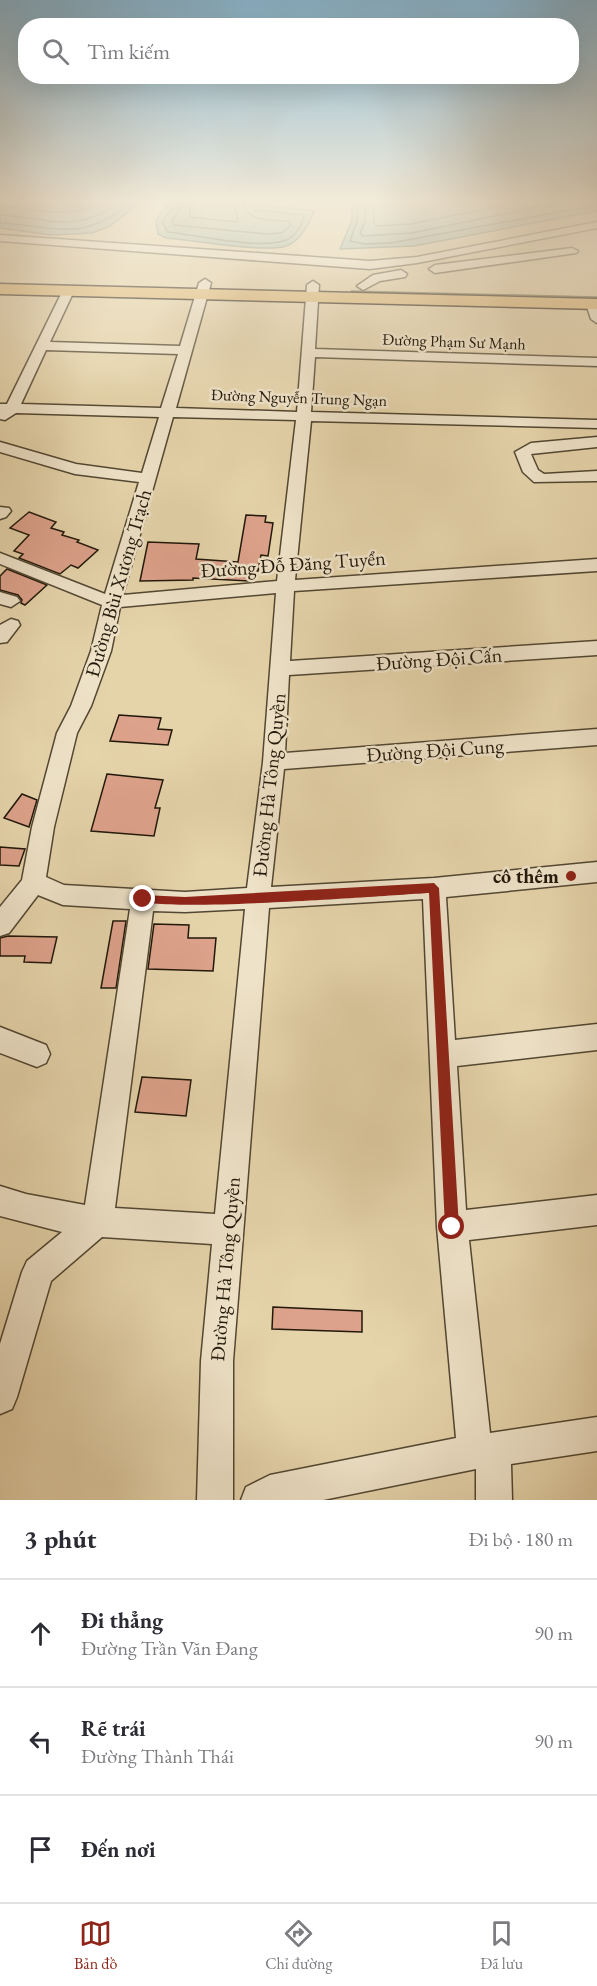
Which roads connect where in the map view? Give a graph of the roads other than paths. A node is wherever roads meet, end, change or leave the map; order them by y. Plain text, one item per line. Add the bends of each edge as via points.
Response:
1 (428, 271) edge
2 (0, 278) edge
3 (363, 286) junction
4 (0, 289) edge
5 (203, 289) junction
6 (68, 291) junction
7 (313, 291) junction
8 (596, 305) edge
9 (43, 346) junction
10 (185, 350) junction
11 (310, 353) junction
12 (597, 362) edge
13 (6, 408) edge
14 (166, 412) junction
15 (304, 415) junction
16 (0, 422) edge
17 (543, 423) junction
18 (597, 424) edge
19 (597, 442) edge
20 (556, 446) junction
21 (0, 447) edge
22 (597, 476) edge
23 (147, 478) junction
24 (0, 558) edge
25 (597, 565) edge
26 (285, 586) junction
27 (112, 602) junction
28 (597, 648) edge
29 (280, 669) junction
30 (597, 737) edge
31 (274, 762) junction
32 (597, 872) edge
33 (34, 883) junction
34 (434, 888) junction
35 (258, 898) junction
36 (143, 899) junction
37 (0, 925) edge
38 (597, 1037) edge
39 (0, 1040) edge
40 (37, 1054) dead end
41 (444, 1054) junction
42 (0, 1201) edge
43 (597, 1210) edge
44 (98, 1221) junction
45 (452, 1227) junction
46 (228, 1230) junction
47 (0, 1397) edge
48 (597, 1434) edge
49 (484, 1451) junction
50 (215, 1500) edge
51 (259, 1500) edge
52 (494, 1500) edge

1 - 3 street via 377,278
2 - 5 main road
3 - 7 main road
3 - 8 main road
4 - 6 main road
5 - 6 main road
5 - 7 main road
5 - 10 street, Đường Bùi Xương Trạch
6 - 9 street
7 - 8 main road
7 - 11 street, Đường Hà Tông Quyền
9 - 10 street
9 - 13 street
10 - 14 street, Đường Bùi Xương Trạch
11 - 12 street, Đường Phạm Sư Mạnh
11 - 15 street, Đường Hà Tông Quyền
13 - 14 street, Đường Nguyễn Trung Ngạn
13 - 16 street
14 - 15 street, Đường Nguyễn Trung Ngạn
14 - 23 street, Đường Bùi Xương Trạch
15 - 17 street, Đường Nguyễn Trung Ngạn
15 - 26 street, Đường Hà Tông Quyền
17 - 18 street, Đường Nguyễn Trung Ngạn
17 - 20 street
19 - 20 street
20 - 22 street via 524,452 534,477 548,480
21 - 23 street via 86,471
23 - 27 street, Đường Bùi Xương Trạch
24 - 27 street, Đường Đỗ Đăng Tuyển
25 - 26 street, Đường Đỗ Đăng Tuyển
26 - 27 street, Đường Đỗ Đăng Tuyển
26 - 29 street, Đường Hà Tông Quyền
27 - 33 street, Đường Bùi Xương Trạch via 101,651 67,733 43,827
28 - 29 street, Đường Đội Cấn
29 - 31 street, Đường Hà Tông Quyền
30 - 31 street, Đường Đội Cung
31 - 35 street, Đường Hà Tông Quyền
32 - 34 street
33 - 36 street via 63,896
33 - 37 street
34 - 35 street
34 - 41 street
35 - 36 street via 185,902
35 - 46 street, Đường Hà Tông Quyền
36 - 44 street
38 - 41 street
39 - 40 street
41 - 45 street
42 - 44 street
43 - 45 street
44 - 46 street
44 - 47 street via 38,1272
45 - 49 street
46 - 50 street, Đường Hà Tông Quyền via 217,1361
48 - 49 street
49 - 51 street via 270,1493
49 - 52 street

